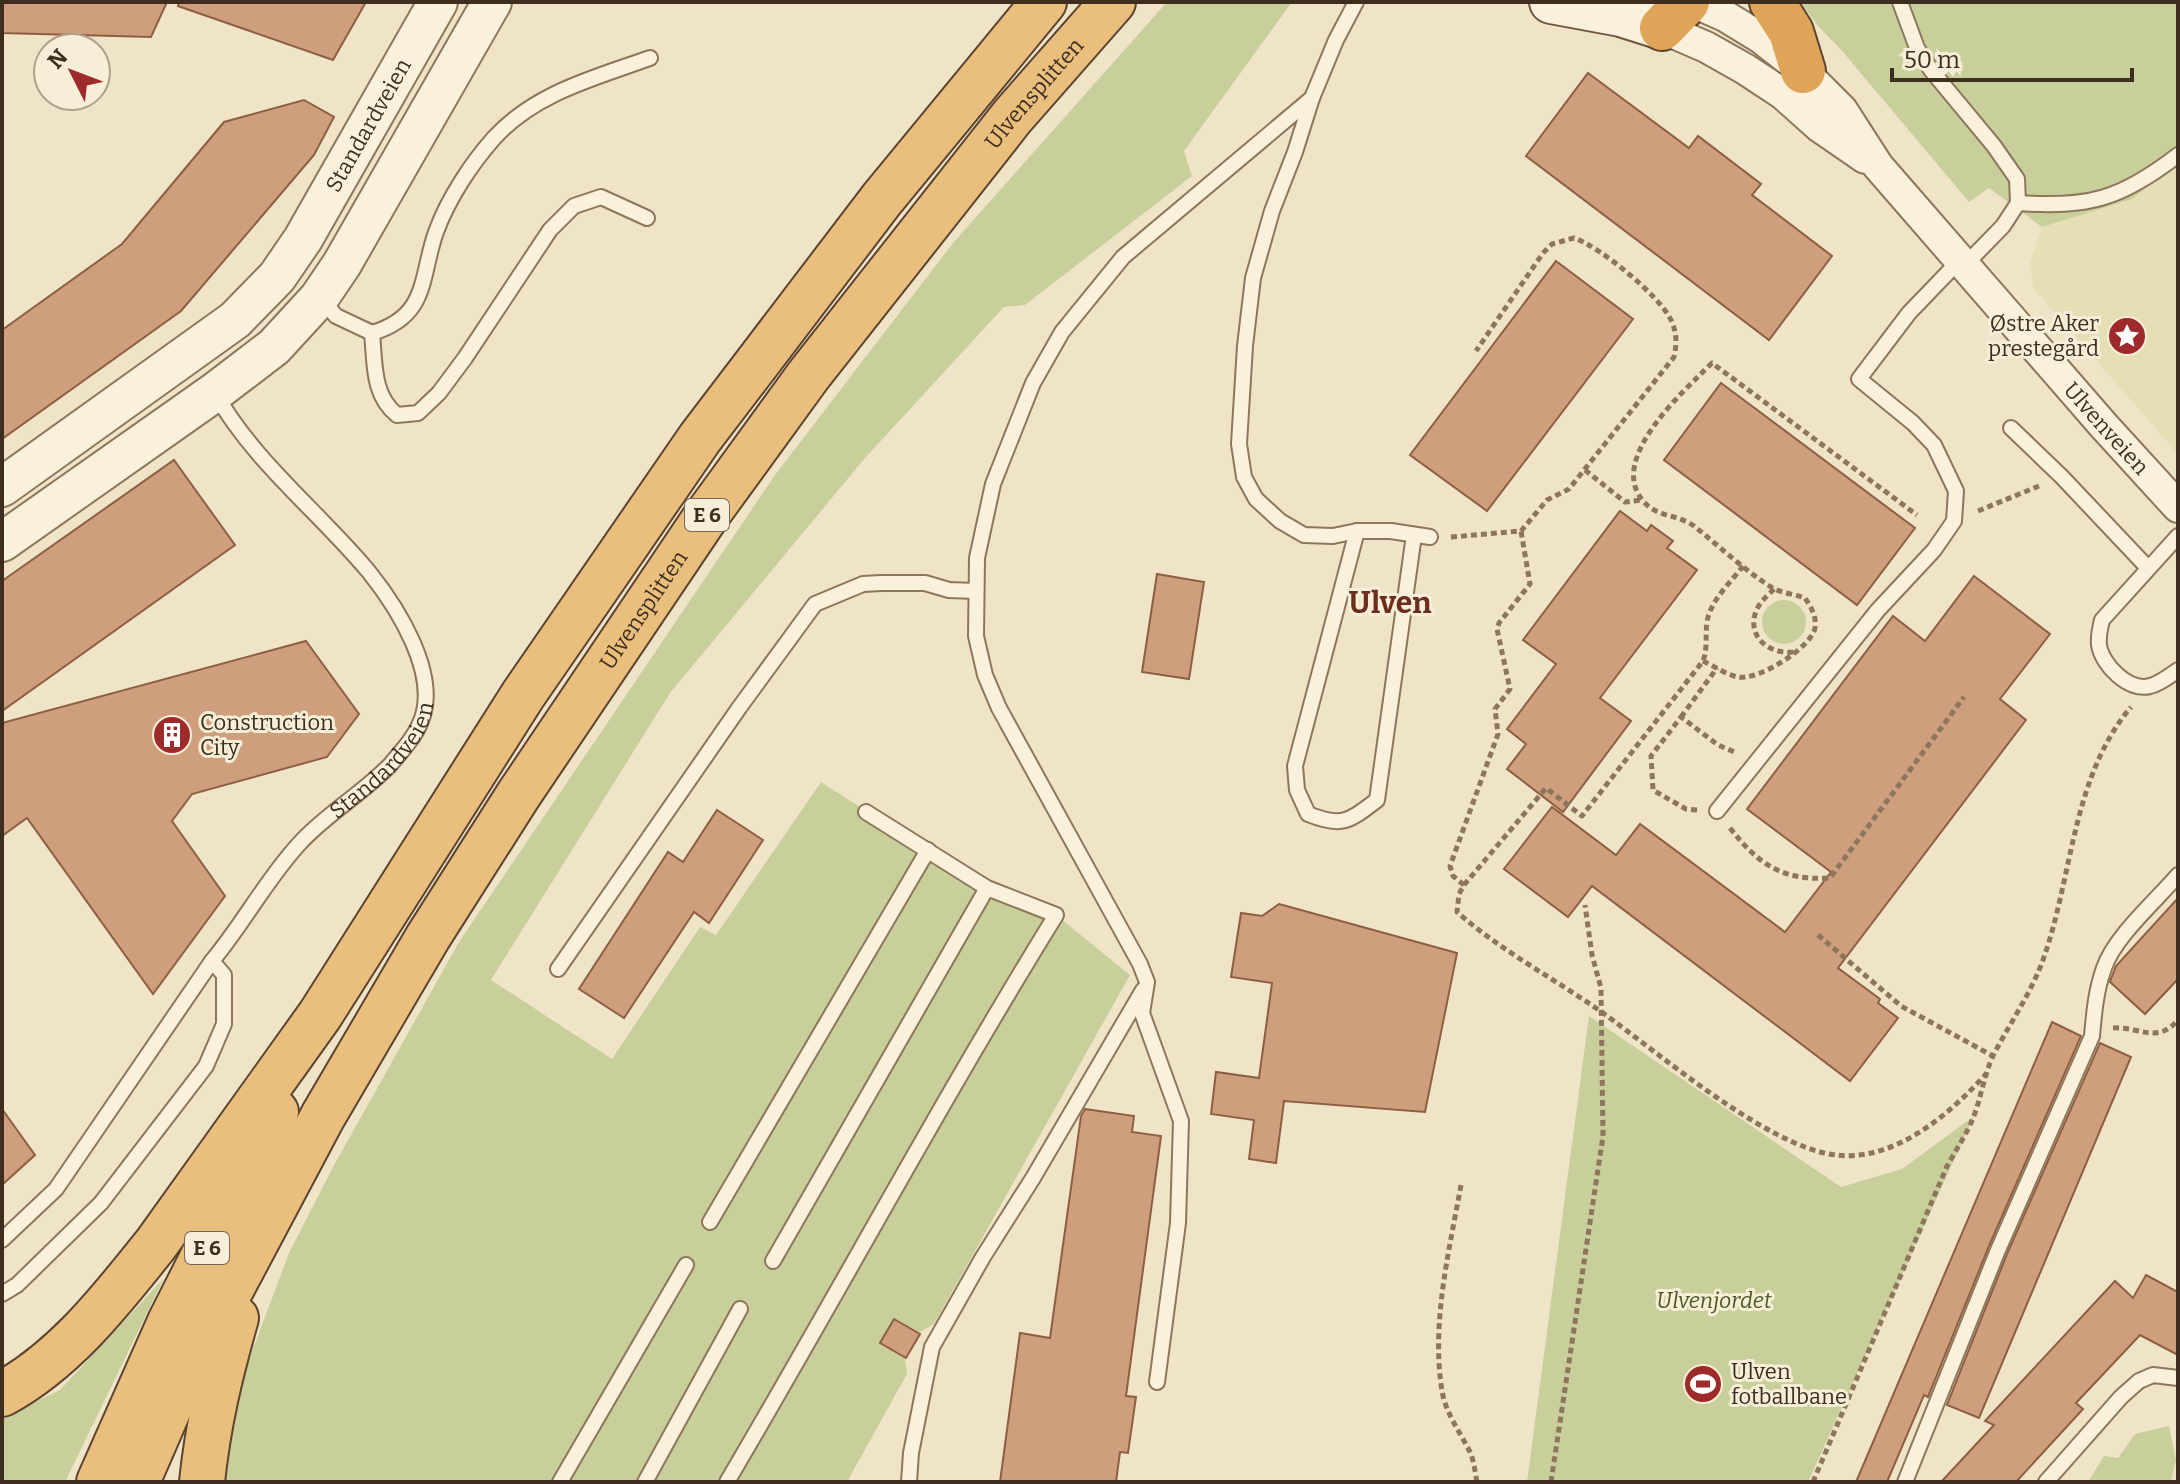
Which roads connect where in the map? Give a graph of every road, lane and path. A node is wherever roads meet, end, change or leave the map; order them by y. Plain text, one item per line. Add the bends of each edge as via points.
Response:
1 (438, 2) edge
2 (492, 2) edge
3 (1044, 2) edge
4 (1113, 2) edge
5 (1356, 2) edge
6 (1551, 2) edge
7 (1772, 2) edge
8 (1900, 2) edge
9 (1677, 8) edge
10 (650, 58) dead end
11 (1803, 71) junction
12 (1312, 98) junction
13 (2178, 155) edge
14 (1878, 166) junction
15 (2018, 203) junction
16 (647, 218) dead end
17 (1962, 262) junction
18 (319, 298) junction
19 (372, 333) junction
20 (1476, 351) dead end
21 (215, 392) junction
22 (2011, 428) dead end
23 (1585, 470) junction
24 (2062, 477) junction
25 (2, 487) edge
26 (1641, 500) junction
27 (2178, 507) edge
28 (1917, 515) dead end
29 (1954, 521) junction
30 (1357, 531) junction
31 (1521, 531) junction
32 (1414, 535) junction
33 (2178, 536) edge
34 (1430, 537) joint
35 (2, 542) edge
36 (1743, 566) junction
37 (2148, 568) junction
38 (1774, 589) junction
39 (976, 591) junction
40 (1799, 651) junction
41 (1703, 661) junction
42 (1717, 668) junction
43 (2178, 670) edge
44 (2151, 686) junction
45 (1964, 697) dead end
46 (1681, 717) junction
47 (1756, 761) junction
48 (1717, 811) junction
49 (866, 812) dead end
50 (928, 850) junction
51 (2178, 875) edge
52 (1464, 885) junction
53 (987, 888) junction
54 (1585, 905) dead end
55 (1818, 935) dead end
56 (212, 961) junction
57 (558, 969) dead end
58 (1147, 982) junction
59 (1601, 1012) junction
60 (320, 1015) junction
61 (2178, 1020) edge
62 (2092, 1036) junction
63 (1993, 1056) junction
64 (1986, 1074) junction
65 (289, 1182) junction
66 (1461, 1185) dead end
67 (710, 1222) dead end
68 (2, 1240) edge
69 (773, 1261) dead end
70 (686, 1265) dead end
71 (2, 1294) edge
72 (740, 1309) dead end
73 (2178, 1378) edge
74 (1157, 1382) dead end
75 (2, 1394) edge
76 (99, 1482) edge
77 (137, 1482) edge
78 (202, 1482) edge
79 (560, 1482) edge
80 (645, 1482) edge
81 (727, 1482) edge
82 (909, 1482) edge
83 (1477, 1482) edge
84 (1551, 1482) edge
85 (1813, 1482) edge
86 (1905, 1482) edge
87 (2046, 1482) edge

1 - 25 street, Standardveien via 277,277 235,320
2 - 18 street, Standardveien
3 - 60 highway, E 6 via 872,211 700,438 554,647
4 - 65 highway, Ulvensplitten / E 6 via 930,218 707,515 436,924
5 - 12 lane
6 - 9 main road, Ulvenveien via 1621,15
7 - 11 highway via 1791,32
8 - 15 lane via 1931,70 2014,171
9 - 11 street, Ulvenveien via 1725,16
9 - 14 street, Ulvenveien via 1706,47 1783,94
10 - 19 lane via 555,93 521,112 493,139 460,184 436,232 426,280 411,310 393,327
11 - 14 street, Ulvenveien via 1842,110
12 - 30 lane via 1253,278 1239,444 1244,477 1256,499 1280,521 1304,535
12 - 39 lane via 1123,257 1062,332 1033,383 993,484 977,558
13 - 15 lane via 2117,194 2086,203
14 - 17 street, Ulvenveien
15 - 17 lane via 2003,226
16 - 19 lane via 601,197 574,206 550,230 439,393 418,413 397,415 386,406 378,390
17 - 27 street, Ulvenveien
17 - 29 lane via 1909,313 1859,379 1934,445 1956,491
18 - 19 lane via 336,316
18 - 21 street, Standardveien via 274,347
20 - 23 path via 1543,253 1563,240 1574,238 1602,253 1662,304 1675,332 1674,357
21 - 35 street, Standardveien
21 - 56 lane, Standardveien via 262,458 369,573 400,615 422,671 425,701 411,740 389,766 297,846
22 - 24 lane
23 - 26 path via 1625,502
23 - 31 path via 1569,489 1547,500
24 - 29 path
24 - 37 lane
26 - 28 path via 1633,470 1641,447 1669,407 1712,363
26 - 36 path via 1652,510 1690,523
29 - 47 lane
30 - 32 lane
30 - 32 lane via 1295,766 1297,790 1308,814 1331,823 1353,818 1377,800
31 - 34 path
31 - 52 path via 1530,584 1497,629 1510,689 1495,709 1498,734 1450,866
32 - 34 lane
33 - 37 lane
36 - 38 path
36 - 41 path via 1711,608
37 - 44 lane via 2102,620 2099,648 2122,679 2136,687
38 - 40 path via 1805,598 1813,611 1815,630
38 - 40 path via 1758,608 1755,631 1766,647 1781,654
39 - 57 lane via 925,583 863,584 815,604
39 - 58 lane via 976,636 999,708
40 - 42 path via 1739,678
41 - 42 path
41 - 52 path via 1582,816 1546,788
42 - 46 path
43 - 44 lane
44 - 63 path via 2112,729 2097,760 2044,959
45 - 48 path via 1830,878 1808,880 1778,871 1750,853
46 - 47 path via 1718,745
46 - 48 path via 1651,756 1653,790 1686,809
47 - 48 lane
49 - 50 lane
50 - 53 lane
50 - 67 lane
51 - 62 lane via 2111,953
52 - 59 path via 1457,912
53 - 69 lane
53 - 81 lane via 1056,915
54 - 59 path
55 - 63 path via 1901,1006
56 - 68 lane, Standardveien via 56,1189
56 - 71 lane via 224,975 224,1024 206,1066 101,1203
58 - 74 lane via 1142,1013 1181,1121 1182,1150
58 - 82 lane via 932,1347
59 - 64 path via 1761,1125 1835,1155 1872,1152 1925,1129
59 - 84 path via 1603,1136
60 - 75 highway, E 6 via 127,1281 54,1357
60 - 76 highway, E 6 via 170,1322
61 - 62 path via 2169,1031 2119,1027
62 - 86 lane
63 - 64 path
64 - 85 path via 1971,1122 1947,1166
65 - 77 highway, E 6 via 174,1397
65 - 78 highway, E 6 via 241,1300 207,1429
66 - 83 path via 1442,1288 1440,1346 1443,1393 1471,1454
70 - 79 lane
72 - 80 lane
73 - 87 lane via 2153,1375 2139,1381

